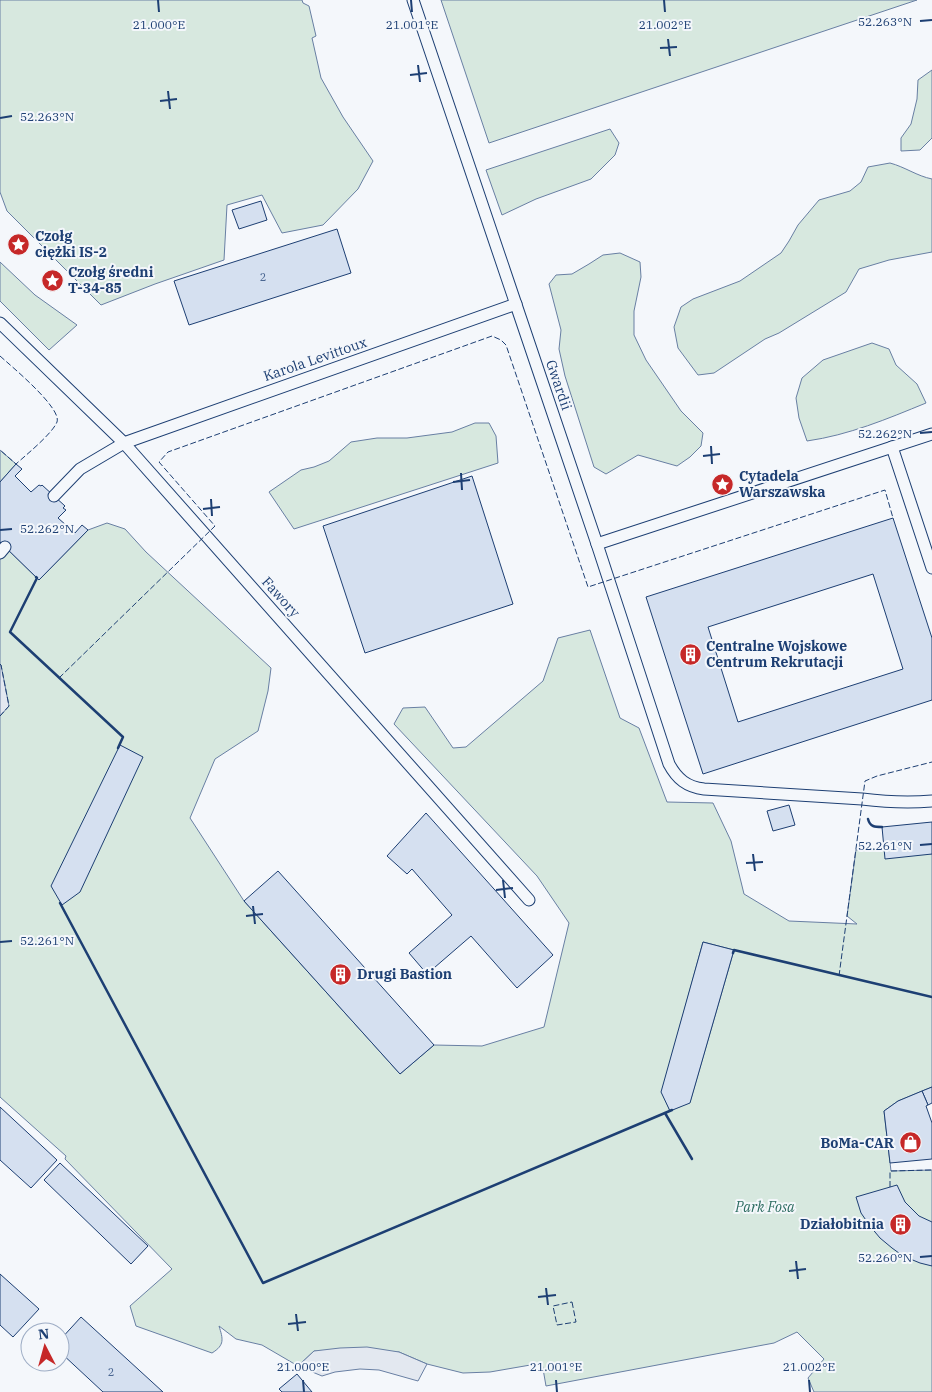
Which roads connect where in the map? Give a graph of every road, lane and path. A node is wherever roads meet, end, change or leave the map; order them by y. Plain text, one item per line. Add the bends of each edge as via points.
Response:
1 (413, 0) edge
2 (516, 304) junction
3 (0, 323) edge
4 (932, 434) edge
5 (124, 443) junction
6 (892, 447) junction
7 (54, 496) dead end
8 (596, 544) junction
9 (932, 568) edge
10 (932, 801) edge
11 (529, 900) dead end

1 - 2 lane, Gwardii
2 - 5 lane, Karola Levittoux
2 - 8 lane, Gwardii
3 - 5 lane, Fawory
4 - 6 lane
5 - 7 lane, Karola Levittoux via 80,469
5 - 11 lane, Fawory
6 - 8 lane
6 - 9 lane
8 - 10 lane, Gwardii via 669,764 678,778 694,788 704,789 885,802

